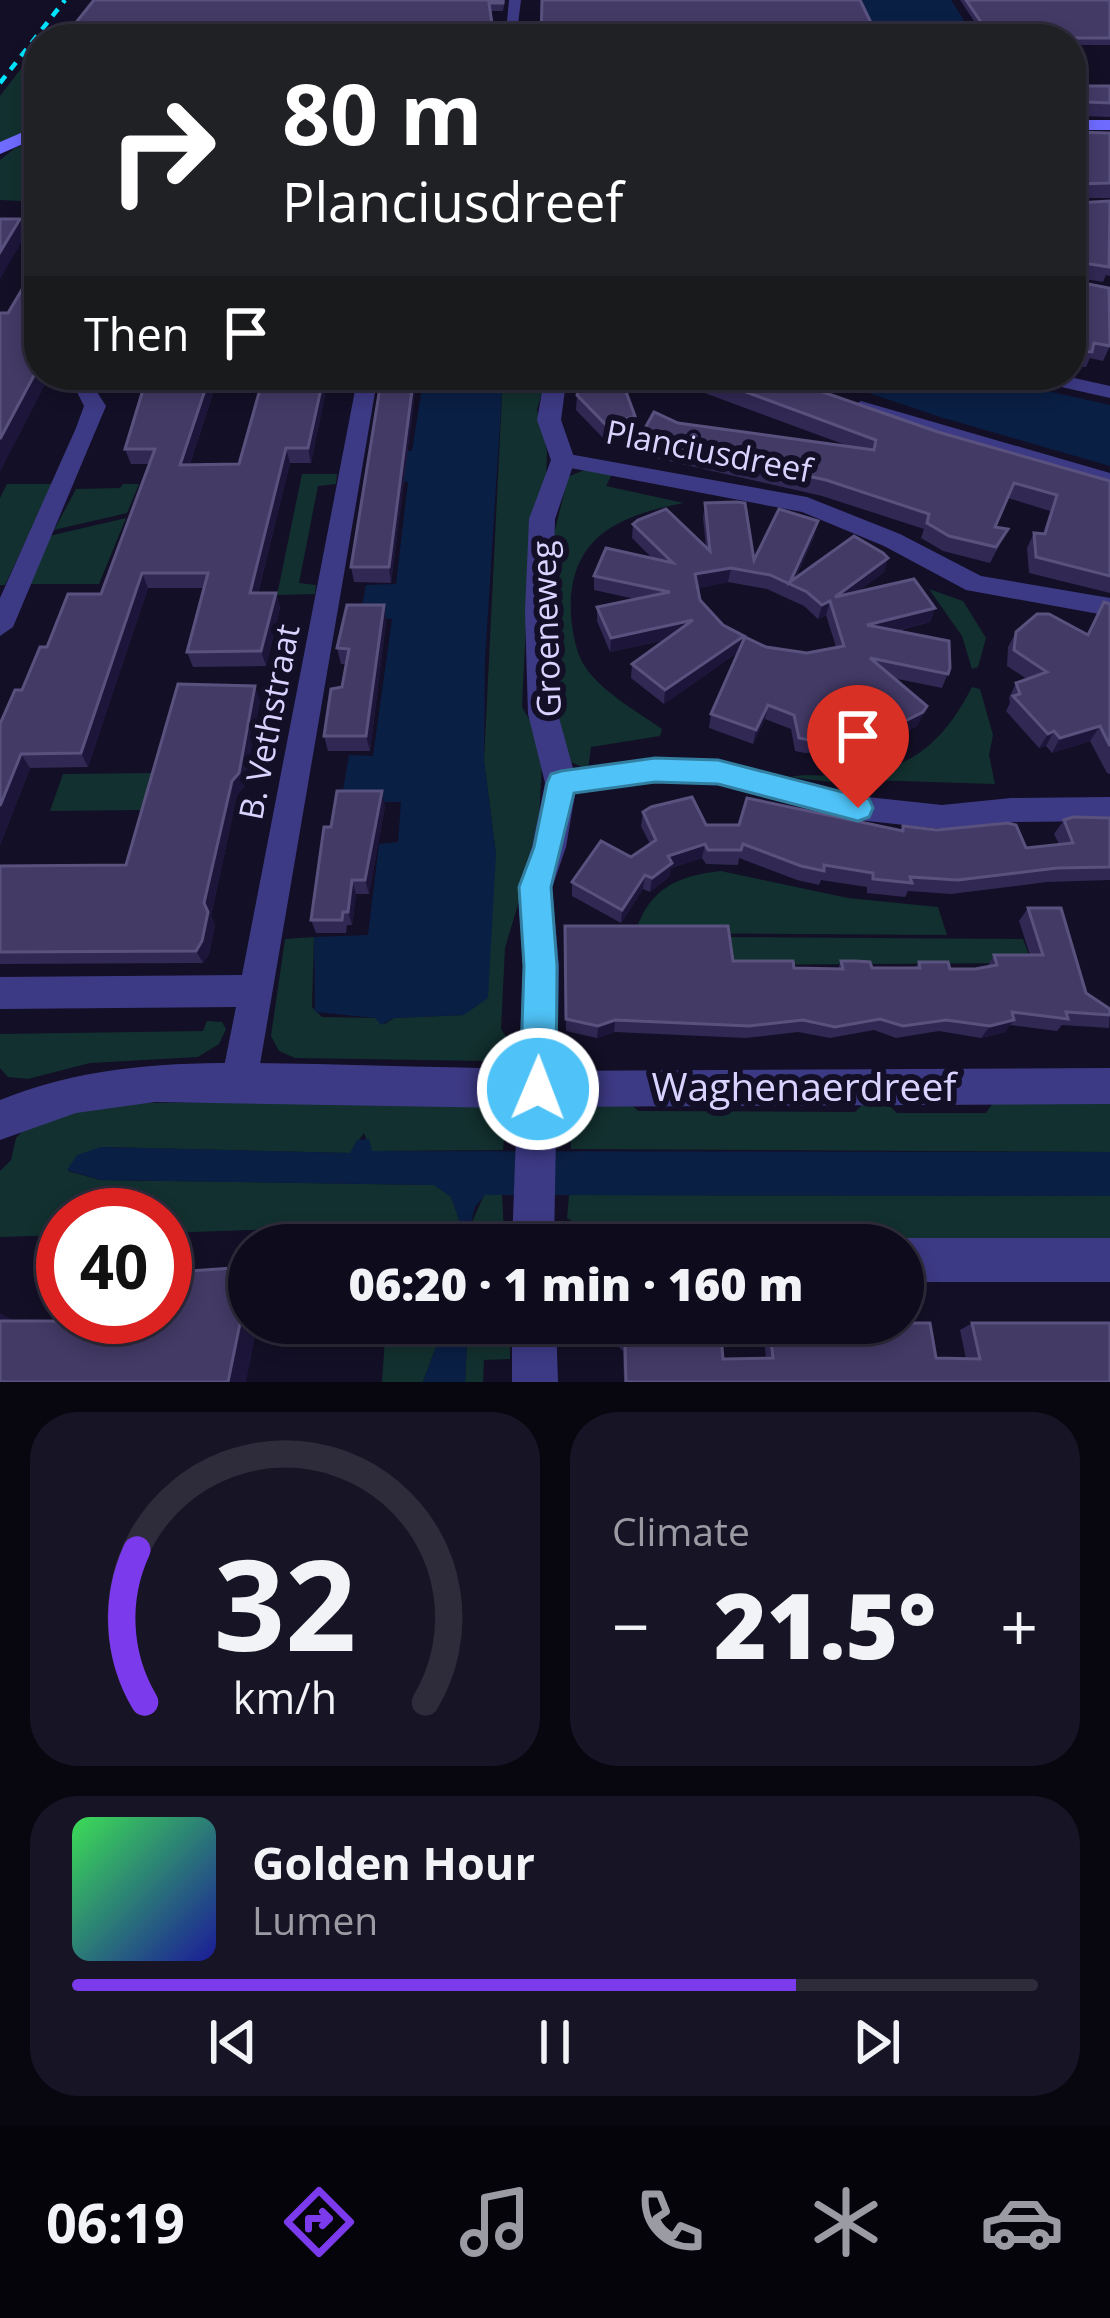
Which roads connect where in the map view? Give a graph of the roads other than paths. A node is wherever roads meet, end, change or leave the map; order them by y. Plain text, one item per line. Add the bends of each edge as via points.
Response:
1 (515, 0) edge
2 (513, 21) dead end
3 (89, 390) edge
4 (365, 390) edge
5 (554, 390) edge
6 (838, 400) edge
7 (562, 460) junction
8 (1110, 480) edge
9 (1110, 607) edge
10 (0, 627) edge
11 (561, 783) junction
12 (1110, 809) edge
13 (256, 991) junction
14 (0, 993) edge
15 (239, 1082) junction
16 (1110, 1086) edge
17 (538, 1106) junction
18 (0, 1120) edge
19 (534, 1224) edge
20 (924, 1260) edge
21 (1110, 1260) edge
22 (534, 1344) edge
23 (535, 1382) edge

1 - 2 street
3 - 10 street via 95,406 87,428
4 - 13 street, B. Vethstraat
5 - 7 street, Groeneweg via 549,420
6 - 8 street
7 - 9 street, Planciusdreef via 806,505 975,584
7 - 11 street, Groeneweg via 542,519 538,611 543,714
11 - 12 street via 655,770 718,772 858,808 942,818
11 - 17 street, Groeneweg via 535,887
13 - 14 street
13 - 15 street, B. Vethstraat
15 - 17 street, Waghenaerdreef
15 - 18 street, Waghenaerdreef via 109,1087
16 - 17 street, Waghenaerdreef
17 - 19 street, Groeneweg
20 - 21 street
22 - 23 street

